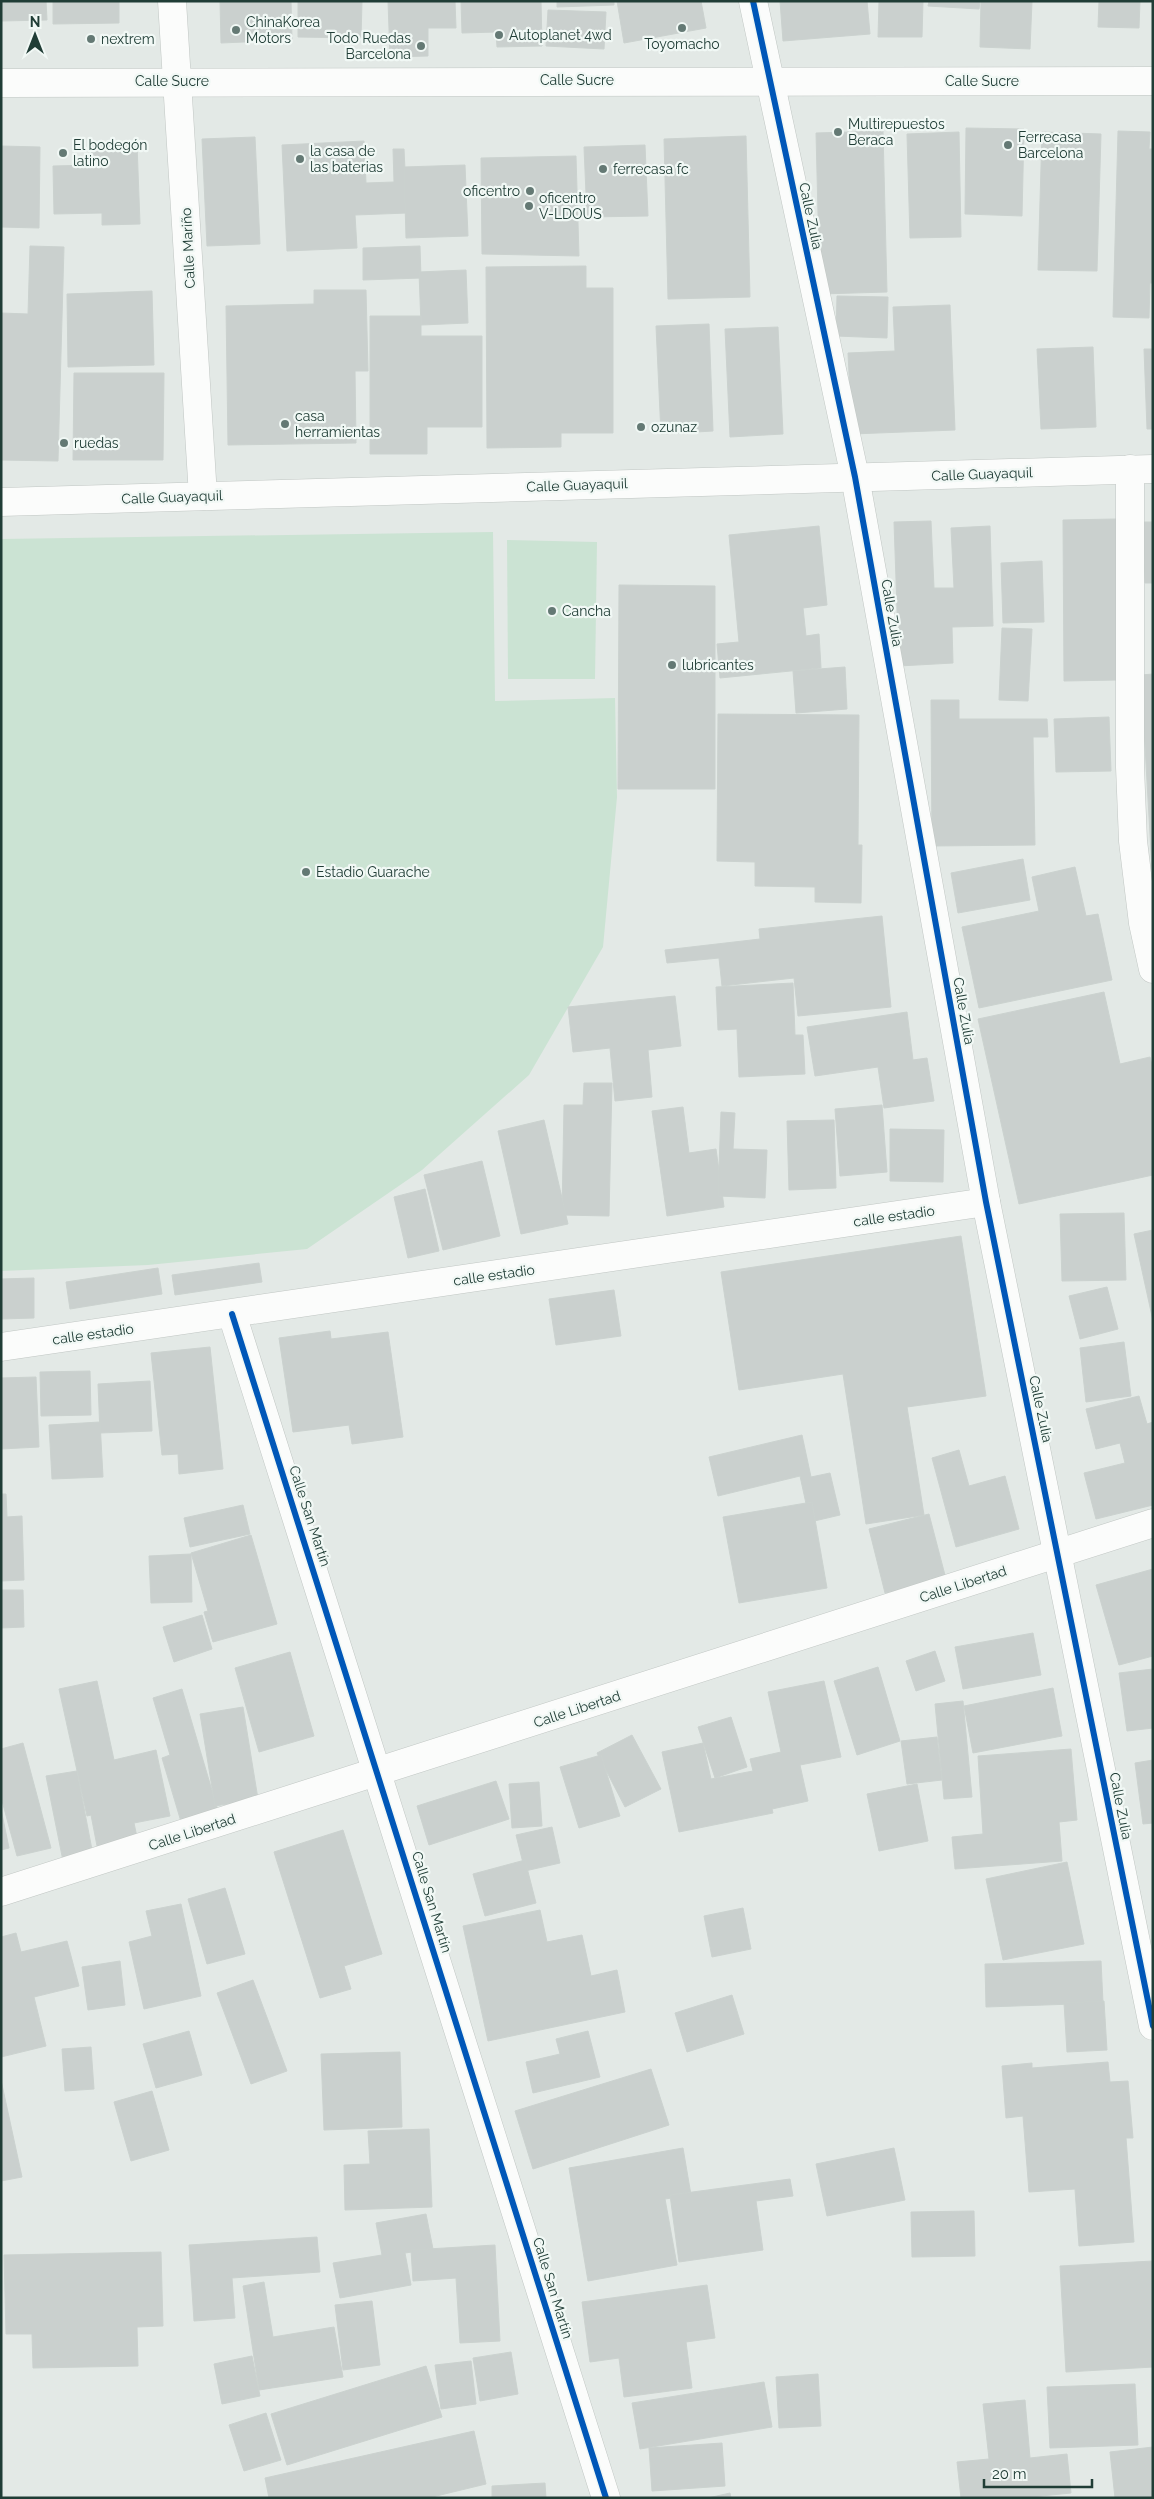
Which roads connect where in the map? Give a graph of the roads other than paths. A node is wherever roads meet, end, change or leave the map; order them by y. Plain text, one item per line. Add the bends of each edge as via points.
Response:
1 (172, 1) edge
2 (753, 1) edge
3 (769, 80) junction
4 (178, 81) junction
5 (1153, 81) edge
6 (1, 83) edge
7 (1141, 469) edge
8 (855, 478) junction
9 (203, 496) junction
10 (1, 502) edge
11 (1153, 969) edge
12 (986, 1202) junction
13 (232, 1314) junction
14 (1, 1347) edge
15 (1153, 1523) edge
16 (1058, 1554) junction
17 (378, 1773) junction
18 (1, 1892) edge
19 (1153, 2026) edge
20 (606, 2498) edge

1 - 4 street, Calle Mariño
2 - 3 street, Calle Zulia
3 - 4 street, Calle Sucre
3 - 5 street, Calle Sucre
3 - 8 street, Calle Zulia
4 - 6 street, Calle Sucre
4 - 9 street, Calle Mariño
7 - 8 street, Calle Guayaquil
7 - 11 street via 1130,766 1132,841
8 - 9 street, Calle Guayaquil
8 - 12 street, Calle Zulia
9 - 10 street, Calle Guayaquil
12 - 13 street, calle estadio
12 - 16 street, Calle Zulia
13 - 14 street, calle estadio
13 - 17 street, Calle San Martín
15 - 16 street, Calle Libertad
16 - 17 street, Calle Libertad
16 - 19 street, Calle Zulia
17 - 18 street, Calle Libertad
17 - 20 street, Calle San Martín

